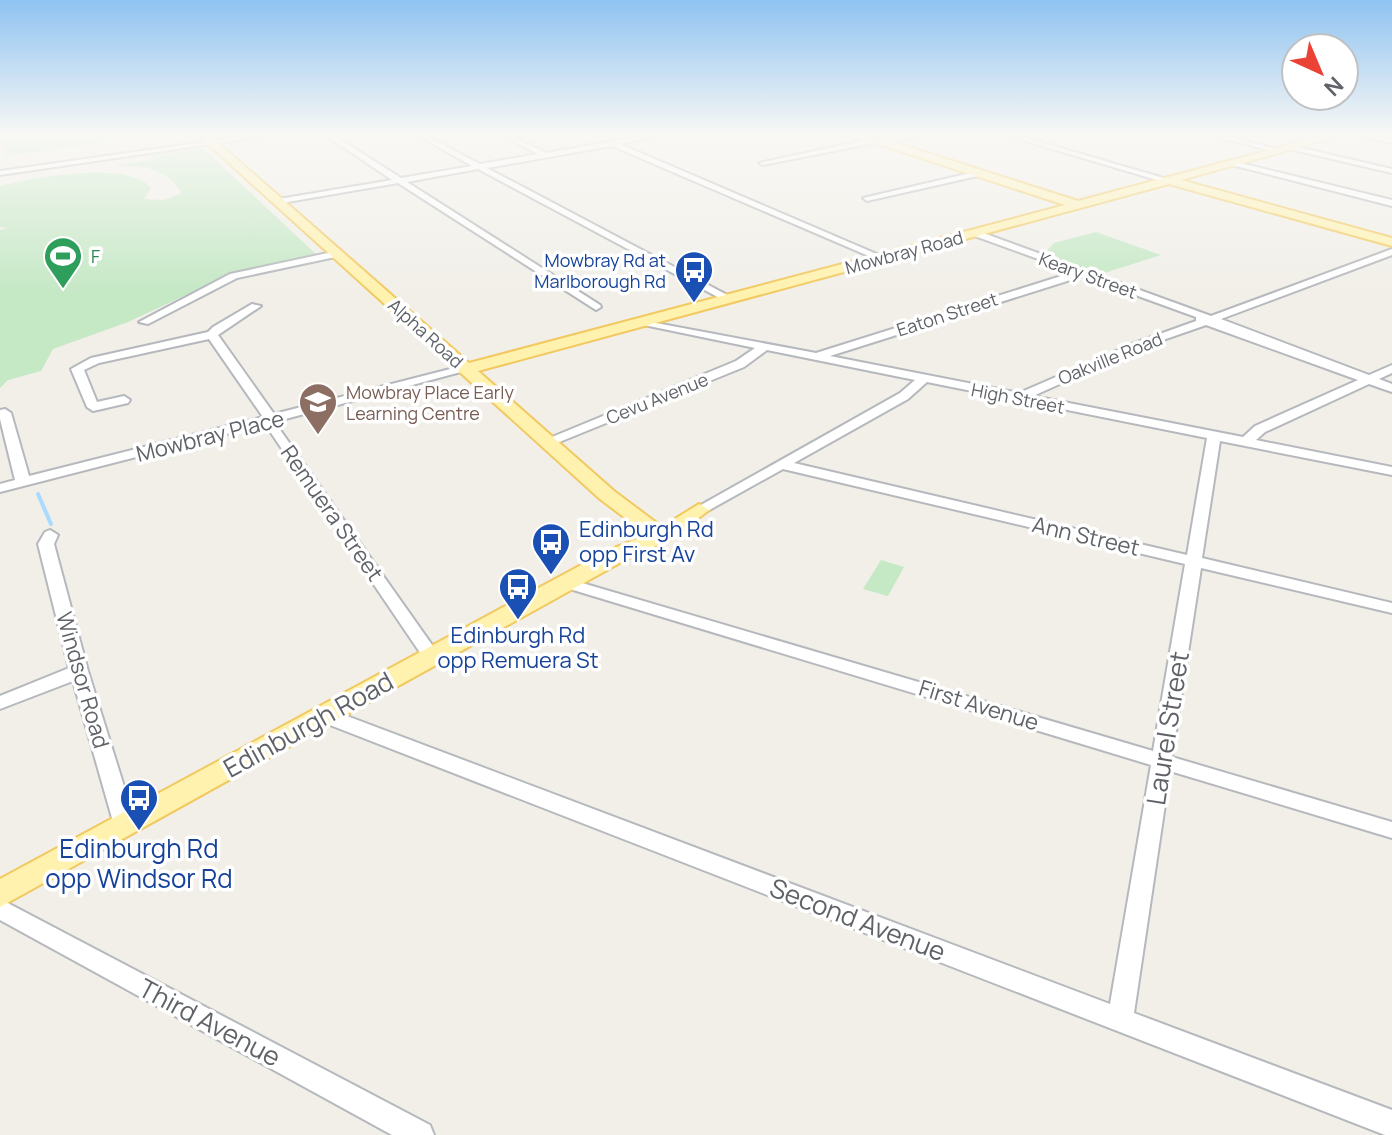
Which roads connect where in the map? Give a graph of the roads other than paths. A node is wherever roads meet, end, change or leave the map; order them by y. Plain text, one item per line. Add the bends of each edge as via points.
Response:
1 (262, 187) edge
2 (365, 187) edge
3 (408, 187) edge
4 (517, 187) edge
5 (715, 187) edge
6 (916, 187) edge
7 (1022, 187) edge
8 (1147, 187) edge
9 (1192, 187) edge
10 (1329, 187) edge
11 (1041, 193) junction
12 (867, 198) dead end
13 (1104, 198) junction
14 (279, 202) junction
15 (1392, 203) edge
16 (1078, 205) junction
17 (975, 233) junction
18 (1392, 242) edge
19 (1392, 252) edge
20 (337, 254) junction
21 (881, 258) junction
22 (1082, 273) junction
23 (727, 299) junction
24 (256, 306) dead end
25 (596, 307) dead end
26 (1209, 320) junction
27 (144, 322) dead end
28 (644, 322) junction
29 (212, 335) junction
30 (763, 347) junction
31 (813, 357) junction
32 (466, 369) junction
33 (1392, 369) edge
34 (923, 379) junction
35 (1369, 380) junction
36 (1392, 388) edge
37 (1018, 398) junction
38 (124, 400) dead end
39 (5, 413) dead end
40 (272, 420) junction
41 (1214, 436) junction
42 (547, 442) junction
43 (1245, 442) junction
44 (780, 464) junction
45 (1392, 471) edge
46 (23, 482) junction
47 (0, 488) edge
48 (699, 510) junction
49 (50, 535) dead end
50 (637, 539) junction
51 (1194, 561) junction
52 (566, 583) junction
53 (1392, 608) edge
54 (431, 656) junction
55 (79, 671) junction
56 (0, 703) edge
57 (324, 715) junction
58 (1162, 759) junction
59 (125, 825) junction
60 (1392, 830) edge
61 (0, 894) edge
62 (0, 909) edge
63 (1120, 1019) junction
64 (1392, 1124) edge
65 (420, 1135) edge

1 - 14 main road, Alpha Road
2 - 14 street
3 - 25 street
4 - 23 street
5 - 21 street
6 - 12 street
7 - 11 main road
8 - 13 main road, Mowbray Road
9 - 18 main road
10 - 15 street
11 - 13 main road
11 - 16 main road
13 - 16 main road, Mowbray Road
14 - 20 main road, Alpha Road
16 - 17 main road, Mowbray Road
17 - 21 main road, Mowbray Road
17 - 22 street, Keary Street
19 - 26 street, Oakville Road
20 - 27 street via 234,276
20 - 32 main road, Alpha Road
21 - 23 main road, Mowbray Road
22 - 26 street, Keary Street
22 - 31 street, Eaton Street
23 - 28 main road, Mowbray Road
24 - 29 street
26 - 35 street, Keary Street
26 - 37 street, Oakville Road
28 - 30 street, High Street
28 - 32 main road, Mowbray Road
29 - 38 street via 95,360 77,369 93,407
29 - 40 street, Remuera Street
30 - 31 street, High Street
30 - 42 street, Cevu Avenue via 740,364
31 - 34 street, High Street
32 - 40 street, Mowbray Place
32 - 42 main road, Alpha Road
33 - 35 street
34 - 37 street, High Street
34 - 44 street via 904,396
35 - 36 street, Keary Street
35 - 43 street via 1260,429
37 - 41 street, High Street
39 - 46 street
40 - 46 street, Mowbray Place
40 - 54 street, Remuera Street via 271,427
41 - 43 street, High Street
41 - 51 street, Laurel Street
42 - 50 main road, Alpha Road via 607,495
43 - 45 street, High Street
44 - 48 street
44 - 51 street, Ann Street
46 - 47 street, Mowbray Place
48 - 50 main road
48 - 50 main road
49 - 55 street, Windsor Road via 46,544
50 - 52 main road, Edinburgh Road
51 - 53 street, Ann Street
51 - 58 street, Laurel Street
52 - 54 main road, Edinburgh Road
52 - 58 street, First Avenue
54 - 57 main road, Edinburgh Road
55 - 56 street
55 - 59 street, Windsor Road
57 - 59 main road, Edinburgh Road
57 - 63 street, Second Avenue
58 - 60 street, First Avenue
58 - 63 street, Laurel Street
59 - 61 main road, Edinburgh Road
62 - 65 street, Third Avenue
63 - 64 street, Second Avenue

